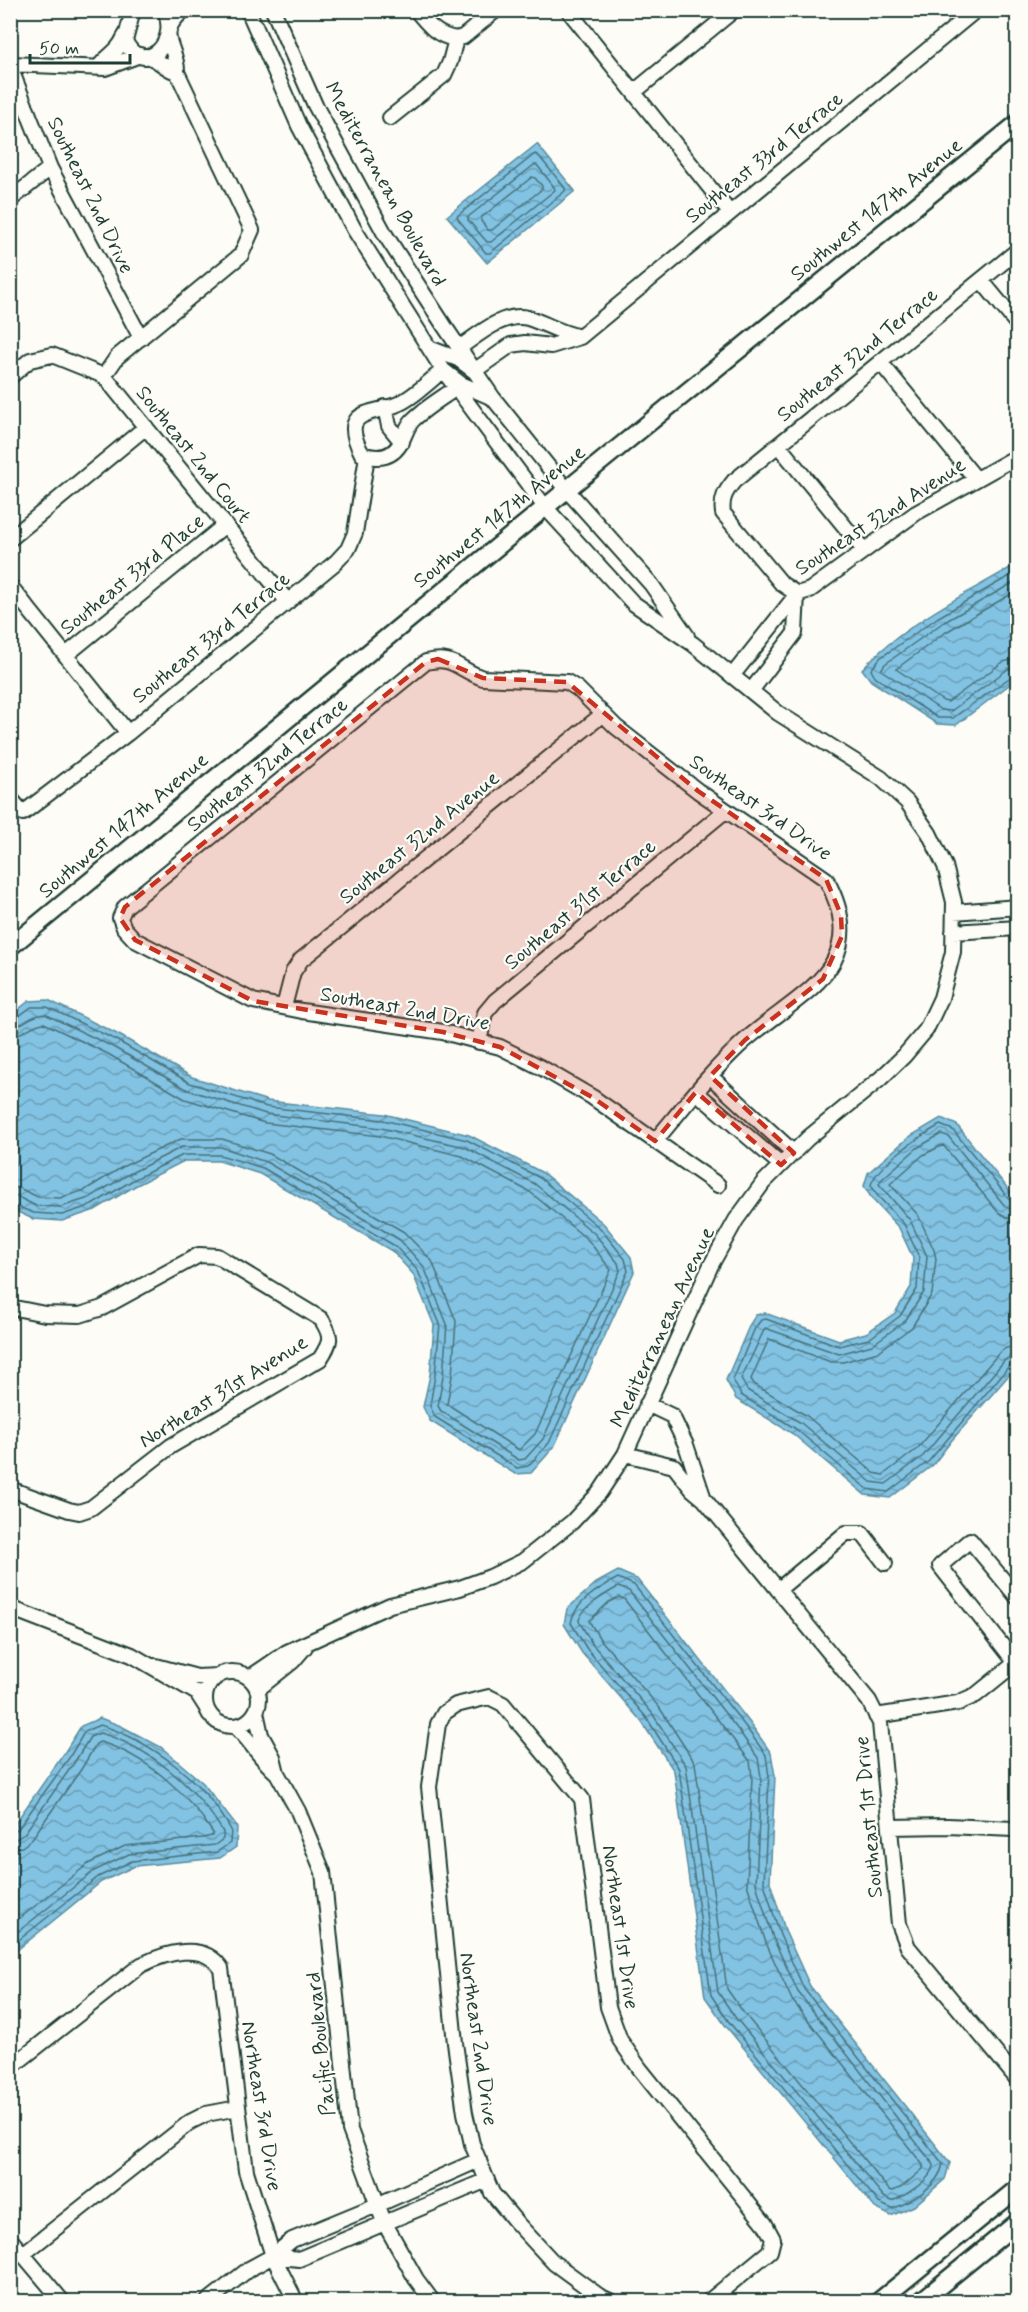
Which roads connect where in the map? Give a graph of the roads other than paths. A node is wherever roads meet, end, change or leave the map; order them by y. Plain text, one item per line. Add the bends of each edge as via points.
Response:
1 (133, 10) edge
2 (165, 10) edge
3 (184, 10) edge
4 (248, 10) edge
5 (273, 10) edge
6 (416, 10) edge
7 (496, 10) edge
8 (568, 10) edge
9 (734, 10) edge
10 (976, 10) edge
11 (168, 32) junction
12 (125, 36) junction
13 (456, 39) junction
14 (143, 56) junction
15 (10, 65) edge
16 (99, 67) junction
17 (177, 72) junction
18 (634, 92) junction
19 (390, 118) dead end
20 (1017, 123) edge
21 (50, 168) junction
22 (10, 200) edge
23 (730, 213) junction
24 (1017, 250) edge
25 (981, 280) junction
26 (1017, 325) edge
27 (579, 337) junction
28 (141, 338) junction
29 (429, 348) junction
30 (459, 348) junction
31 (880, 362) junction
32 (443, 370) junction
33 (474, 371) junction
34 (104, 376) junction
35 (10, 377) edge
36 (456, 388) junction
37 (493, 398) junction
38 (385, 407) junction
39 (146, 427) junction
40 (402, 442) junction
41 (778, 445) junction
42 (367, 456) junction
43 (1017, 456) edge
44 (975, 479) junction
45 (566, 489) junction
46 (545, 507) junction
47 (225, 525) junction
48 (10, 539) edge
49 (864, 550) junction
50 (10, 586) edge
51 (797, 594) junction
52 (288, 602) junction
53 (693, 644) junction
54 (66, 656) junction
55 (438, 659) joint
56 (732, 676) junction
57 (751, 691) junction
58 (603, 714) junction
59 (128, 733) junction
60 (10, 798) edge
61 (725, 811) junction
62 (1017, 907) edge
63 (125, 908) joint
64 (954, 912) junction
65 (1017, 928) edge
66 (953, 932) junction
67 (10, 947) edge
68 (284, 1007) junction
69 (479, 1042) junction
70 (710, 1076) junction
71 (696, 1092) junction
72 (737, 1101) junction
73 (724, 1116) junction
74 (655, 1141) junction
75 (794, 1153) junction
76 (781, 1165) junction
77 (718, 1185) dead end
78 (10, 1307) edge
79 (647, 1404) junction
80 (625, 1454) junction
81 (690, 1455) junction
82 (674, 1466) junction
83 (10, 1489) edge
84 (704, 1499) junction
85 (885, 1563) dead end
86 (778, 1590) junction
87 (1017, 1598) edge
88 (10, 1608) edge
89 (1016, 1662) edge
90 (154, 1666) junction
91 (218, 1676) junction
92 (254, 1683) junction
93 (206, 1707) junction
94 (256, 1712) junction
95 (876, 1716) junction
96 (438, 1725) joint
97 (235, 1726) junction
98 (277, 1773) junction
99 (890, 1827) junction
100 (1013, 1829) dead end
101 (10, 2068) edge
102 (1017, 2080) edge
103 (238, 2108) junction
104 (479, 2160) junction
105 (441, 2177) junction
106 (487, 2180) junction
107 (1017, 2188) edge
108 (449, 2195) junction
109 (376, 2205) junction
110 (384, 2222) junction
111 (1017, 2222) edge
112 (303, 2235) junction
113 (10, 2239) edge
114 (311, 2253) junction
115 (23, 2254) junction
116 (273, 2256) junction
117 (63, 2301) edge
118 (207, 2301) edge
119 (296, 2301) edge
120 (433, 2301) edge
121 (612, 2301) edge
122 (708, 2301) edge
123 (878, 2301) edge
124 (920, 2301) edge

1 - 12 street
2 - 11 street
3 - 11 street
4 - 29 street, Mediterranean Boulevard via 299,126 348,218
5 - 30 street, Mediterranean Boulevard via 315,105 386,236
6 - 13 street via 444,38
7 - 13 street
8 - 18 street
9 - 18 street
10 - 23 street, Southeast 33rd Terrace
11 - 14 street via 163,49
11 - 17 street
12 - 14 street via 127,47
12 - 16 street
13 - 19 street via 444,75
14 - 16 street
14 - 17 street
15 - 16 street
15 - 21 street, Southeast 2nd Drive
17 - 28 street via 252,230 241,255
18 - 23 street
20 - 45 street, Southwest 147th Avenue
21 - 22 street
21 - 28 street, Southeast 2nd Drive
23 - 27 street, Southeast 33rd Terrace
24 - 25 street, Southeast 32nd Terrace
25 - 26 street
25 - 31 street, Southeast 32nd Terrace
27 - 30 street via 525,317 513,318 498,322
27 - 33 street, Southeast 33rd Terrace via 551,346 511,345
28 - 34 street via 117,357
29 - 32 street, Mediterranean Boulevard
29 - 33 street, Mediterranean Boulevard via 458,359
30 - 33 street, Mediterranean Boulevard
31 - 41 street, Southeast 32nd Terrace
31 - 44 street
32 - 36 street, Mediterranean Boulevard
32 - 37 street, Mediterranean Boulevard via 461,384
32 - 38 street via 401,403
33 - 37 street, Mediterranean Boulevard
34 - 35 street, Southeast 2nd Court via 52,355 30,360
34 - 39 street, Southeast 2nd Court
36 - 40 street via 407,426
36 - 46 street, Mediterranean Boulevard
37 - 45 street, Mediterranean Boulevard
38 - 40 street via 389,426
38 - 42 street via 366,412 357,422 356,442
39 - 47 street, Southeast 2nd Court
39 - 48 street
40 - 42 street via 385,457
41 - 49 street
41 - 51 street, Southeast 32nd Terrace via 725,492 723,513 782,584
42 - 52 street, Southeast 33rd Terrace via 355,533 348,549
43 - 44 street, Southeast 32nd Avenue
44 - 49 street, Southeast 32nd Avenue via 916,513
45 - 46 street, Southwest 147th Avenue
45 - 53 street, Mediterranean Avenue via 651,584
46 - 53 street, Mediterranean Avenue via 633,603
46 - 67 street, Southwest 147th Avenue
47 - 52 street, Southeast 2nd Court
47 - 54 street, Southeast 33rd Place
49 - 51 street, Southeast 32nd Avenue via 810,590
50 - 54 street
51 - 56 street, Southeast 32nd Avenue
51 - 57 street, Southeast 32nd Avenue via 795,633
52 - 59 street, Southeast 33rd Terrace
53 - 56 street, Mediterranean Avenue
54 - 59 street
55 - 58 street, Southeast 3rd Drive via 449,660 483,678 567,681
55 - 63 street, Southeast 32nd Terrace via 426,662
56 - 57 street, Mediterranean Avenue
57 - 64 street, Mediterranean Avenue via 778,713 881,778 907,802 929,833 945,866
58 - 61 street, Southeast 3rd Drive
58 - 68 street, Southeast 32nd Avenue via 301,960 293,972
59 - 60 street, Southeast 33rd Terrace via 23,813
61 - 69 street, Southeast 31st Terrace via 495,1001 485,1013
61 - 70 street, Southeast 3rd Drive via 826,879 841,915 842,936 823,979 745,1040
62 - 64 street
63 - 68 street, Southeast 2nd Drive via 120,918 135,940 253,1001
64 - 66 street, Mediterranean Avenue
65 - 66 street
66 - 75 street, Mediterranean Avenue via 953,952 941,998 926,1030 880,1079
68 - 69 street, Southeast 2nd Drive via 443,1032
69 - 74 street, Southeast 2nd Drive via 500,1047 542,1068
70 - 71 street, Southeast 3rd Drive
70 - 72 street
71 - 73 street
71 - 74 street, Southeast 3rd Drive
72 - 73 street
72 - 75 street
73 - 76 street
74 - 77 street, Southeast 2nd Drive
75 - 76 street, Mediterranean Avenue
76 - 79 street, Mediterranean Avenue via 736,1220 711,1264
78 - 83 street, Northeast 31st Avenue via 80,1315 102,1308 199,1255 217,1256 321,1319 330,1331 329,1345 314,1364 171,1446 91,1508 69,1510
79 - 80 street, Mediterranean Avenue
79 - 81 street, Southeast 1st Drive via 672,1416
80 - 82 street
80 - 92 street, Mediterranean Avenue via 600,1492 572,1522 523,1561 459,1588 390,1605 306,1645 293,1661
81 - 82 street
81 - 84 street, Southeast 1st Drive
82 - 84 street, Southeast 1st Drive
84 - 86 street, Southeast 1st Drive
85 - 86 street via 862,1533 846,1533
86 - 95 street, Southeast 1st Drive via 869,1701
87 - 89 street via 970,1540 940,1566
88 - 90 street
89 - 95 street via 976,1695 958,1704
90 - 91 street via 197,1677
90 - 93 street via 197,1693
91 - 92 street via 234,1672
91 - 93 street via 207,1689
92 - 94 street via 259,1704
93 - 97 street via 217,1722
94 - 97 street via 251,1719
94 - 98 street, Pacific Boulevard
95 - 99 street, Southeast 1st Drive
96 - 104 street, Northeast 2nd Drive via 429,1787 455,2043 465,2113
96 - 122 street, Northeast 1st Drive via 444,1713 456,1705 489,1697 503,1704 582,1799 608,2007 620,2040 773,2239 770,2251
97 - 98 street, Pacific Boulevard
98 - 109 street, Pacific Boulevard via 298,1811 323,1872 350,2130
99 - 100 street
99 - 102 street, Southeast 1st Drive via 899,1924 908,1947
101 - 103 street, Northeast 3rd Drive via 141,1965 194,1951 215,1959 221,1968
103 - 115 street via 206,2114 190,2122
103 - 116 street, Northeast 3rd Drive via 246,2171
104 - 105 street
104 - 106 street, Northeast 2nd Drive
105 - 108 street
105 - 109 street
106 - 108 street
106 - 121 street, Northeast 2nd Drive via 492,2193 554,2263
107 - 123 street
108 - 110 street
109 - 110 street, Pacific Boulevard
109 - 112 street
110 - 114 street
110 - 120 street, Pacific Boulevard
111 - 124 street
112 - 114 street
112 - 116 street
113 - 115 street
114 - 116 street via 299,2259
115 - 117 street
116 - 118 street
116 - 119 street, Northeast 3rd Drive

